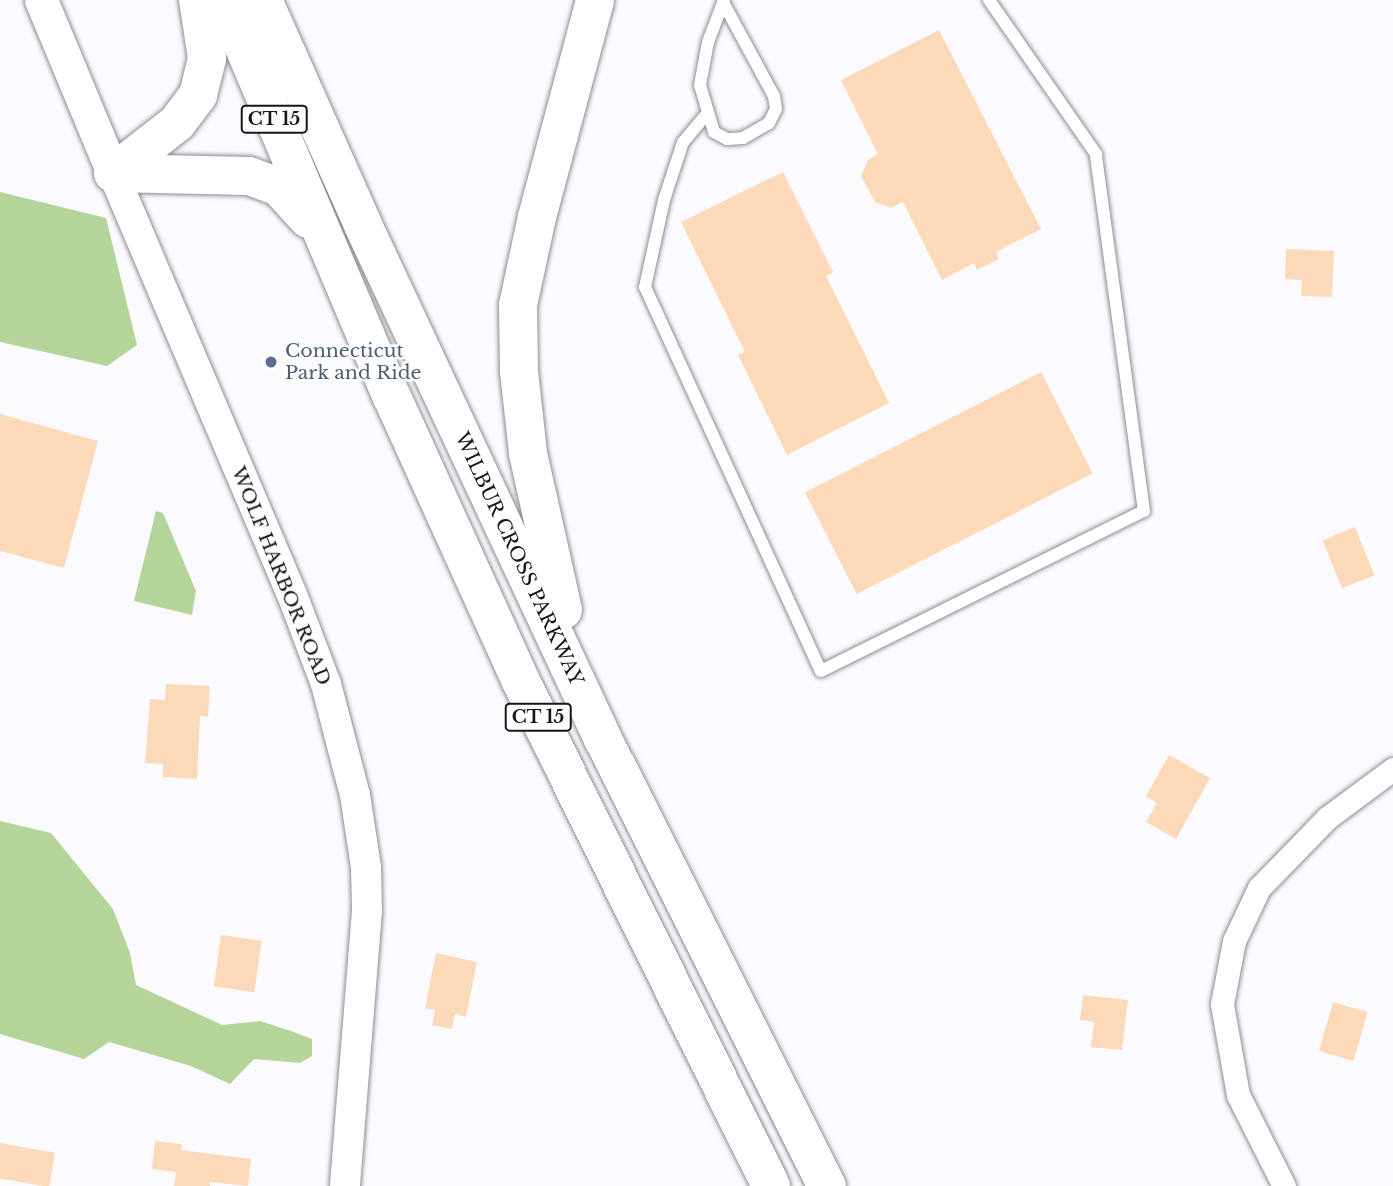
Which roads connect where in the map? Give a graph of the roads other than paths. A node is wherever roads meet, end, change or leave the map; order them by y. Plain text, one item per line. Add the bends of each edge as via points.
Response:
1 (41, 0) edge
2 (198, 0) edge
3 (223, 0) edge
4 (263, 0) edge
5 (595, 0) edge
6 (989, 0) edge
7 (724, 2) edge
8 (705, 116) junction
9 (113, 173) junction
10 (324, 238) junction
11 (603, 739) junction
12 (1393, 769) edge
13 (345, 1186) edge
14 (771, 1186) edge
15 (827, 1186) edge
16 (1284, 1186) edge

1 - 9 main road, WOLF HARBOR ROAD
2 - 9 highway via 207,58 198,95 177,123
3 - 10 highway, CT 15
4 - 11 highway, WILBUR CROSS PARKWAY / CT 15 via 352,203
5 - 11 highway via 523,276 517,336 523,414 540,517
6 - 8 lane via 1096,154 1144,511 821,671 645,287 664,200 683,142
7 - 8 lane via 708,42 700,85
7 - 8 lane via 774,96 776,109 769,123 743,138 727,139 714,132
9 - 10 highway via 266,180 292,199
9 - 13 street, WOLF HARBOR ROAD via 291,592 326,684 355,795 366,867 367,911
10 - 14 highway, CT 15 via 520,679
11 - 15 highway, WILBUR CROSS PARKWAY / CT 15
12 - 16 street via 1326,818 1259,888 1234,941 1222,1004 1238,1096

